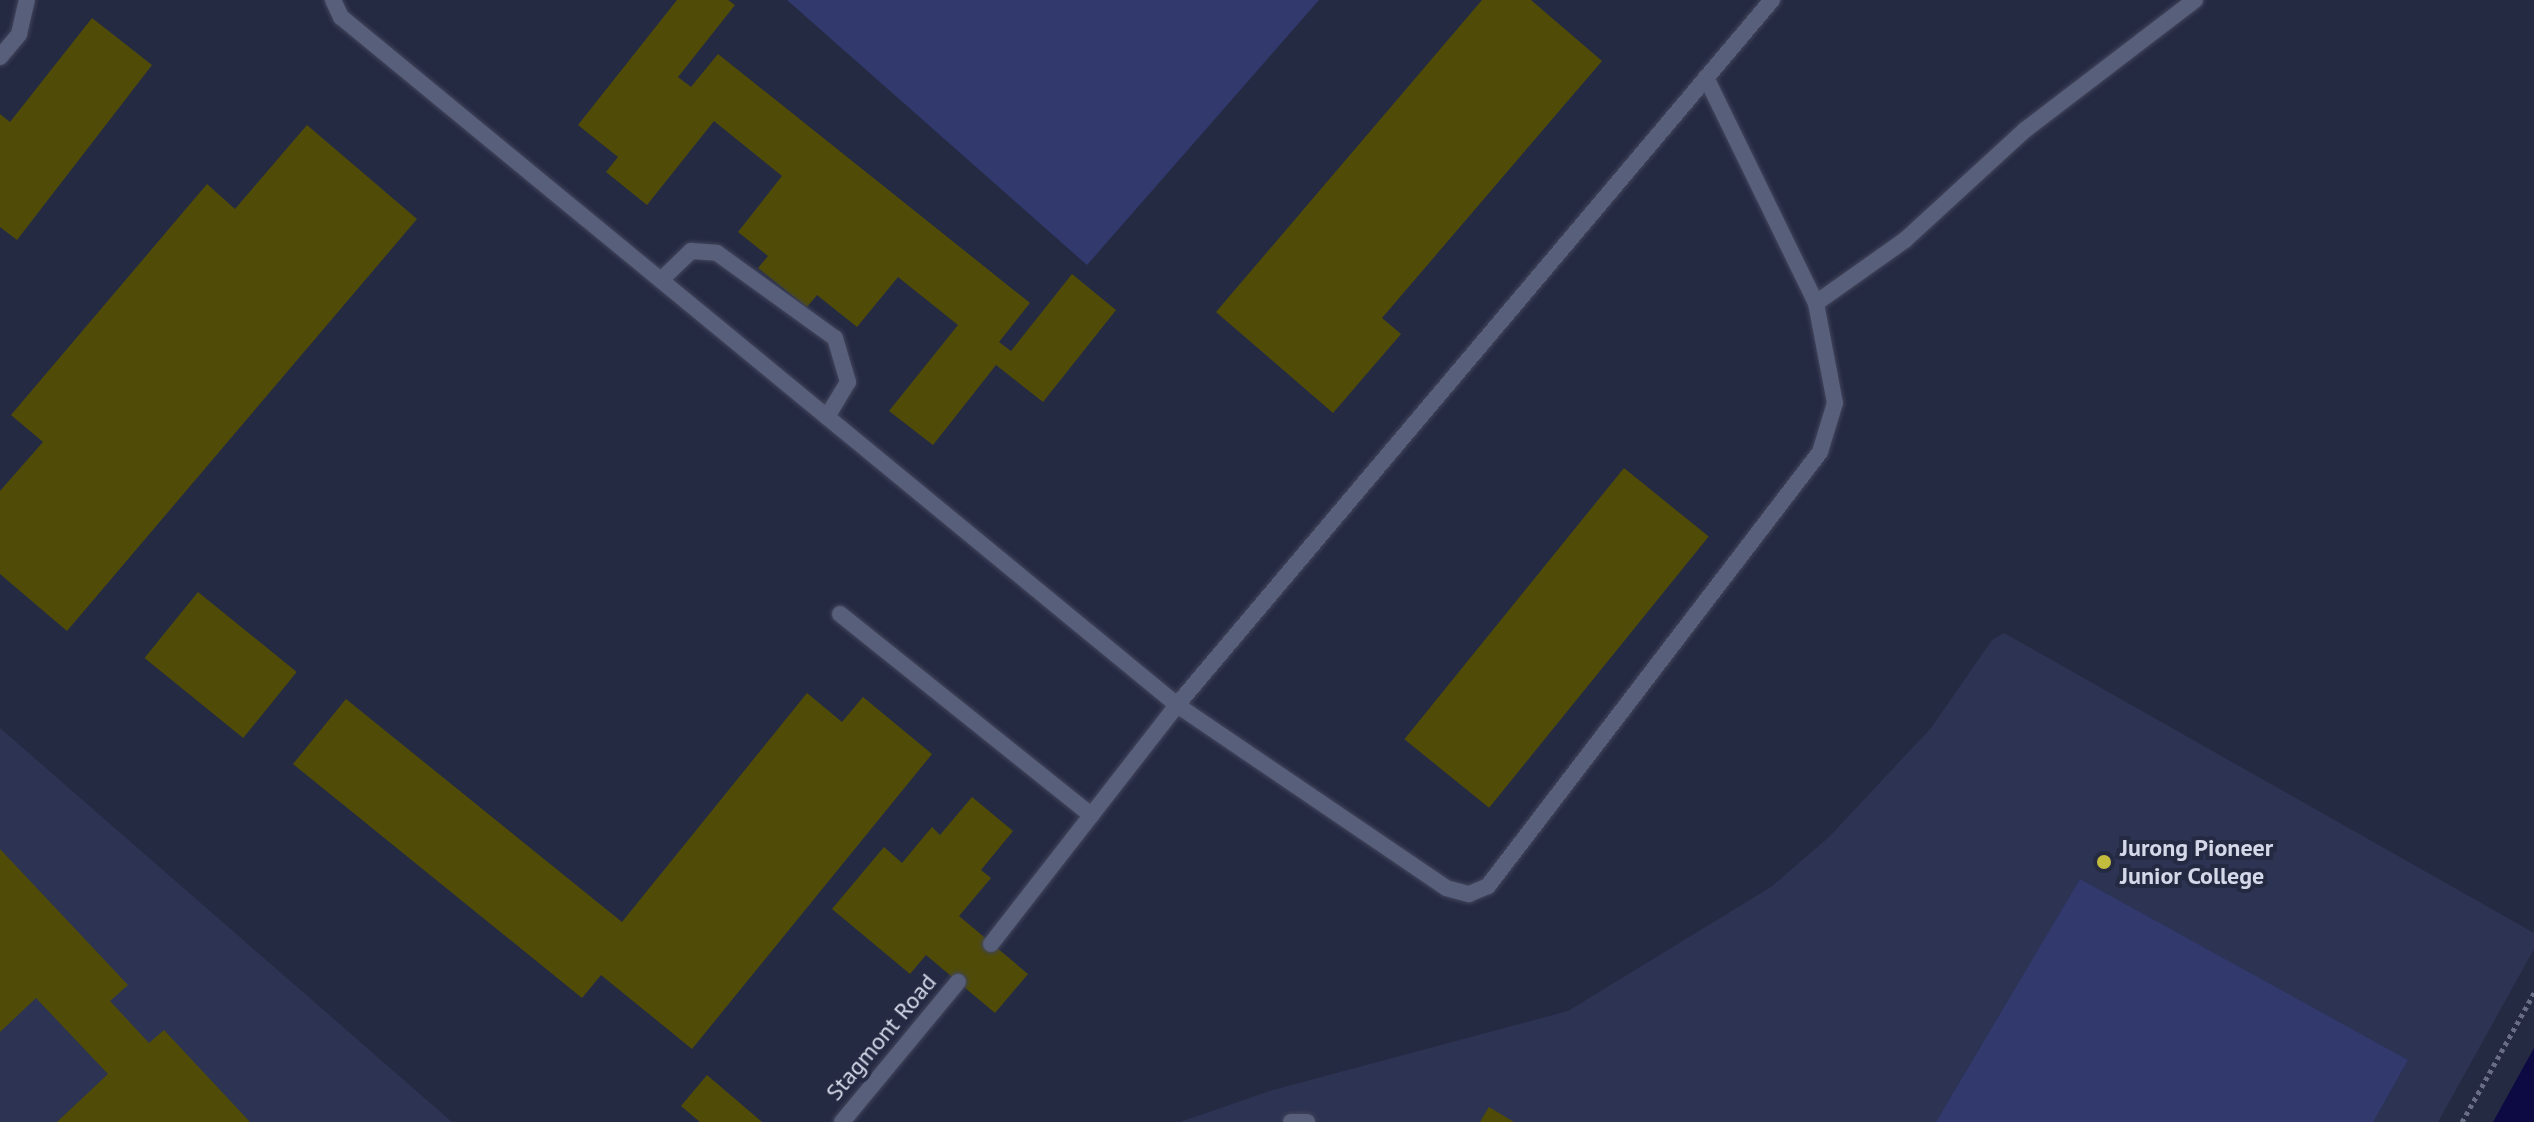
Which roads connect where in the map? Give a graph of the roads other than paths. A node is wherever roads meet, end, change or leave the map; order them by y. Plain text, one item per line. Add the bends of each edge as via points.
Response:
1 (27, 0) edge
2 (333, 0) edge
3 (1772, 0) edge
4 (2195, 0) edge
5 (0, 57) edge
6 (1706, 77) junction
7 (661, 280) junction
8 (1816, 303) junction
9 (827, 417) junction
10 (840, 614) dead end
11 (1177, 705) junction
12 (1091, 815) junction
13 (991, 944) dead end
14 (958, 982) dead end
15 (842, 1122) edge
16 (1291, 1122) edge
17 (1307, 1122) edge

1 - 5 lane via 19,34
2 - 7 lane via 341,17
3 - 6 lane
4 - 8 lane via 2025,130 1905,240
6 - 8 lane
6 - 11 lane
7 - 9 lane
7 - 9 lane via 691,251 717,253 835,338 848,382
8 - 11 lane via 1835,403 1820,452 1488,886 1469,894 1446,888
9 - 11 lane
10 - 12 lane
11 - 12 lane
12 - 13 lane
14 - 15 lane, Stagmont Road
16 - 17 lane

